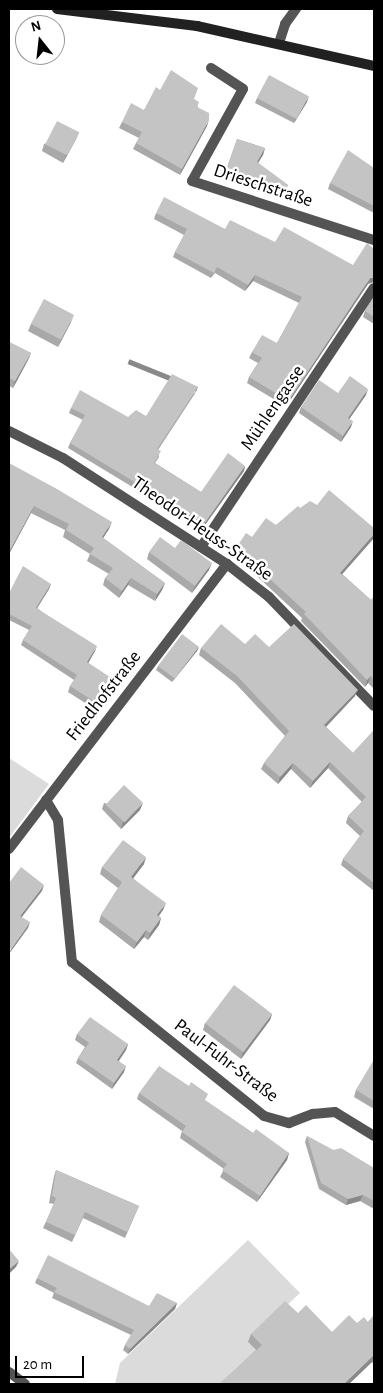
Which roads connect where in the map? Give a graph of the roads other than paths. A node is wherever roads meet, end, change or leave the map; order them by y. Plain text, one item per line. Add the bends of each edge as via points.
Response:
1 (57, 9) edge
2 (296, 9) edge
3 (279, 43) junction
4 (374, 66) edge
5 (211, 68) dead end
6 (374, 240) edge
7 (374, 288) edge
8 (9, 431) edge
9 (201, 547) junction
10 (227, 564) junction
11 (374, 706) edge
12 (46, 800) junction
13 (9, 849) edge
14 (374, 1136) edge
15 (9, 1372) edge
16 (25, 1384) edge

1 - 3 street via 197,26
2 - 3 street via 285,24
3 - 4 street
5 - 6 street, Drieschstraße via 243,89 192,181
7 - 9 street, Mühlengasse
8 - 9 street, Theodor-Heuss-Straße via 63,458
9 - 10 street, Theodor-Heuss-Straße
10 - 11 street, Theodor-Heuss-Straße via 269,597
10 - 12 street, Friedhofstraße
12 - 13 street, Friedhofstraße
12 - 14 street, Paul-Fuhr-Straße via 58,820 72,962 264,1116 289,1123 313,1114 335,1112
15 - 16 street

